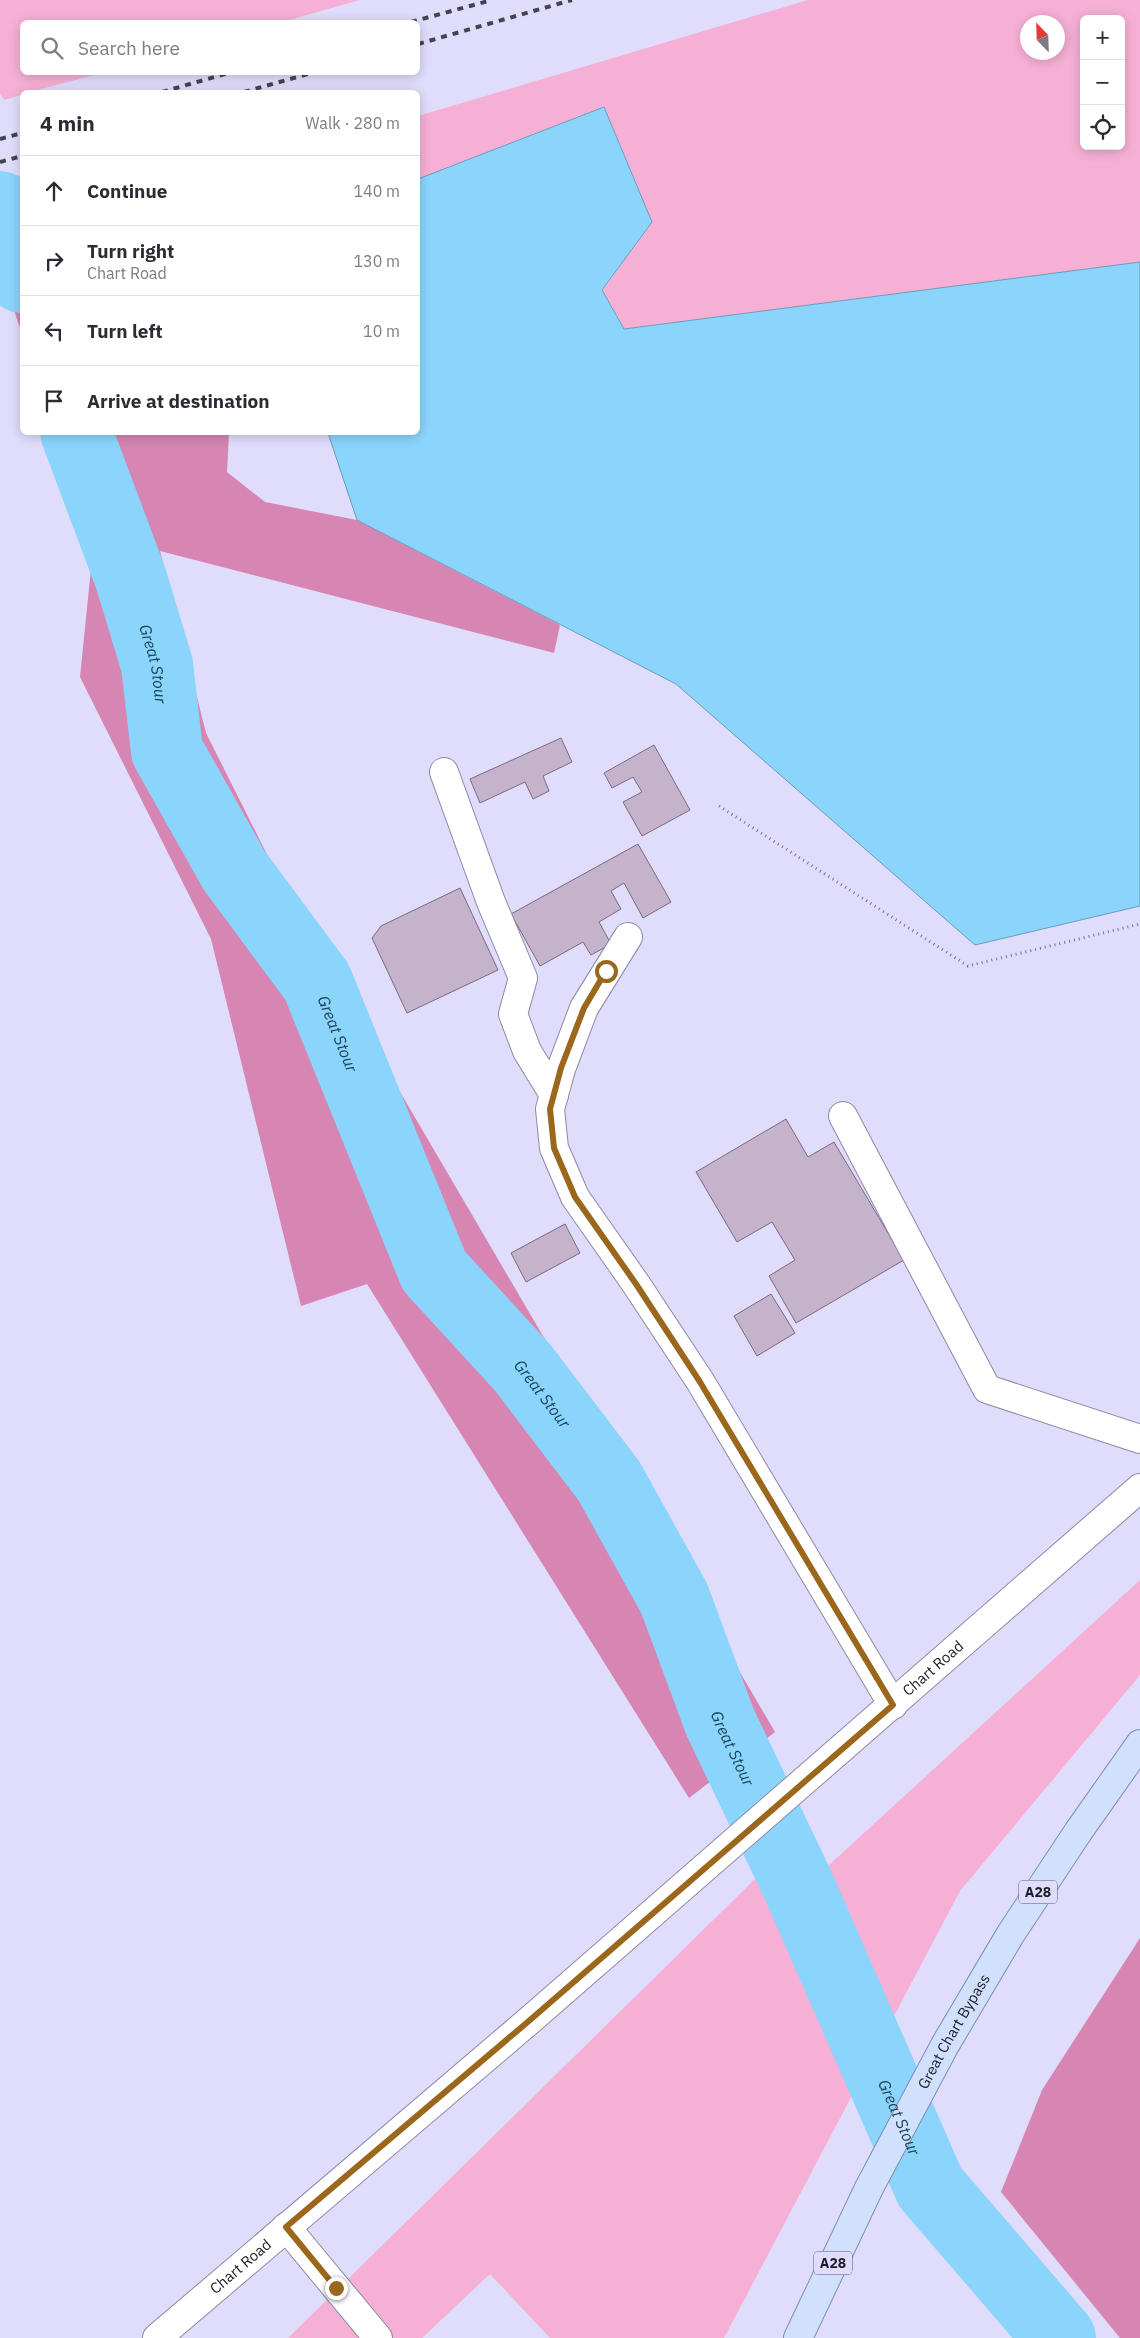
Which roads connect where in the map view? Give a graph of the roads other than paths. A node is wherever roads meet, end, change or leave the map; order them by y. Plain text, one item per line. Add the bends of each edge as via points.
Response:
1 (444, 772) dead end
2 (628, 937) dead end
3 (554, 1095) junction
4 (843, 1116) dead end
5 (1140, 1439) edge
6 (1140, 1488) edge
7 (893, 1705) junction
8 (1140, 1744) edge
9 (286, 2227) junction
10 (157, 2338) edge
11 (378, 2338) edge
12 (798, 2338) edge

1 - 3 street via 491,902 523,978 513,1014 527,1051
2 - 3 street via 584,1008
3 - 7 street via 550,1109 554,1148 575,1197 700,1382
4 - 5 street via 987,1390
6 - 7 street, Chart Road
7 - 9 street, Chart Road
8 - 12 main road, Great Chart Bypass / A28 via 1016,1927 945,2045 869,2188
9 - 10 street, Chart Road
9 - 11 street

